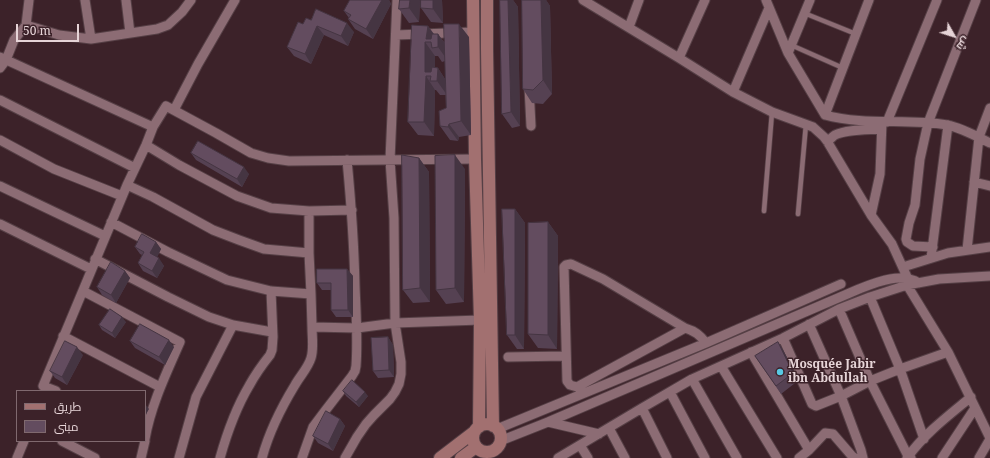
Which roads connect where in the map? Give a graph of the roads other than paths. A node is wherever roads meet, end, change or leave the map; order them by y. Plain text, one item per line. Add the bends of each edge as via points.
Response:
1 (29, 0) edge
2 (85, 0) edge
3 (126, 0) edge
4 (180, 0) edge
5 (191, 0) edge
6 (235, 0) edge
7 (473, 0) edge
8 (487, 0) edge
9 (640, 0) edge
10 (705, 0) edge
11 (810, 0) edge
12 (868, 0) edge
13 (937, 0) edge
14 (976, 0) edge
15 (395, 1) edge
16 (585, 1) edge
17 (767, 4) edge
18 (182, 12) junction
19 (804, 13) junction
20 (26, 25) junction
21 (629, 27) junction
22 (473, 32) junction
23 (130, 33) junction
24 (856, 34) junction
25 (396, 35) junction
26 (91, 39) junction
27 (790, 49) junction
28 (679, 58) junction
29 (3, 59) edge
30 (0, 68) edge
31 (843, 68) junction
32 (528, 79) edge
33 (734, 92) junction
34 (0, 100) edge
35 (990, 108) edge
36 (174, 110) junction
37 (772, 112) junction
38 (825, 115) junction
39 (928, 123) junction
40 (806, 124) junction
41 (883, 124) junction
42 (531, 126) dead end
43 (948, 126) junction
44 (153, 127) junction
45 (979, 137) junction
46 (0, 140) edge
47 (827, 141) junction
48 (990, 143) edge
49 (146, 145) junction
50 (347, 160) junction
51 (390, 160) junction
52 (475, 160) junction
53 (134, 168) junction
54 (974, 182) junction
55 (127, 185) junction
56 (0, 186) edge
57 (990, 186) edge
58 (122, 196) junction
59 (352, 210) junction
60 (309, 211) junction
61 (764, 211) dead end
62 (798, 214) dead end
63 (871, 215) junction
64 (111, 222) junction
65 (0, 224) edge
66 (105, 236) junction
67 (906, 239) junction
68 (892, 244) junction
69 (932, 247) junction
70 (990, 247) edge
71 (967, 250) junction
72 (309, 253) junction
73 (931, 258) junction
74 (95, 259) junction
75 (903, 268) junction
76 (91, 270) junction
77 (990, 276) edge
78 (907, 282) junction
79 (841, 284) dead end
80 (83, 290) junction
81 (270, 291) junction
82 (311, 294) junction
83 (870, 297) junction
84 (839, 309) junction
85 (480, 320) junction
86 (395, 323) junction
87 (809, 324) junction
88 (233, 325) junction
89 (312, 327) junction
90 (357, 328) junction
91 (685, 328) junction
92 (272, 332) junction
93 (64, 336) junction
94 (783, 338) junction
95 (706, 343) junction
96 (751, 352) junction
97 (948, 352) junction
98 (566, 356) junction
99 (508, 357) dead end
100 (721, 366) junction
101 (900, 369) junction
102 (692, 379) junction
103 (870, 381) junction
104 (160, 387) junction
105 (42, 388) edge
106 (670, 392) junction
107 (841, 396) junction
108 (971, 397) junction
109 (642, 408) junction
110 (975, 408) junction
111 (548, 422) junction
112 (608, 428) junction
113 (477, 429) junction
114 (146, 432) edge
115 (598, 434) junction
116 (990, 438) edge
117 (924, 439) junction
118 (495, 441) edge
119 (24, 442) edge
120 (64, 442) edge
121 (144, 442) edge
122 (580, 445) junction
123 (809, 450) junction
124 (478, 452) edge
125 (852, 457) edge
126 (909, 457) edge
127 (17, 458) edge
128 (95, 458) edge
129 (141, 458) edge
130 (179, 458) edge
131 (220, 458) edge
132 (262, 458) edge
133 (302, 458) edge
134 (345, 458) edge
135 (440, 458) edge
136 (461, 458) edge
137 (558, 458) edge
138 (588, 458) edge
139 (625, 458) edge
140 (667, 458) edge
141 (705, 458) edge
142 (737, 458) edge
143 (777, 458) edge
144 (799, 458) edge
145 (863, 458) edge
146 (942, 458) edge
147 (979, 458) edge

1 - 20 street
2 - 26 street
3 - 23 street
4 - 18 street
5 - 18 street
6 - 36 street
7 - 22 street
8 - 118 street
9 - 21 street
10 - 28 street
11 - 19 street
12 - 24 street
13 - 41 street
14 - 39 street
15 - 25 street
16 - 21 street
17 - 27 street
17 - 33 street
18 - 23 street via 168,25
19 - 24 lane
19 - 27 street
20 - 26 street via 60,35
20 - 29 street
21 - 28 street
22 - 25 street
22 - 52 street
23 - 26 street
24 - 31 street
25 - 51 street
27 - 31 lane
27 - 38 street
28 - 33 street
29 - 30 street
29 - 44 street
31 - 38 street
32 - 42 street
33 - 37 street
34 - 53 street
35 - 45 street
36 - 44 street via 166,106
36 - 50 street via 251,153 268,158 289,161
37 - 40 street
37 - 61 lane
38 - 41 street
39 - 41 street
39 - 43 street
39 - 67 street via 920,159 915,205
40 - 47 street via 813,127
40 - 62 lane
41 - 47 street via 842,133
41 - 63 street via 880,174
43 - 45 street
43 - 69 street
44 - 49 street
45 - 48 street
45 - 54 street
46 - 58 street via 54,169
47 - 63 street
49 - 53 street
49 - 60 street via 237,196 271,208
50 - 51 street
50 - 59 street
51 - 52 street
51 - 86 street via 394,218
52 - 85 street
53 - 55 street
54 - 57 street
54 - 71 street
55 - 58 street
55 - 72 street via 213,230 239,240 264,249
56 - 66 street
58 - 64 street
59 - 60 street
59 - 90 street
60 - 72 street
63 - 68 street
64 - 66 street
64 - 81 street via 227,280
65 - 76 street
66 - 74 street
67 - 68 street
67 - 69 street via 913,246
68 - 75 street
69 - 73 street
70 - 71 street
71 - 73 street
72 - 82 street
73 - 75 street
74 - 76 street
74 - 88 street via 188,307
75 - 78 street
76 - 80 street
77 - 78 street
78 - 83 street
78 - 97 street
78 - 111 street via 887,280 859,289
79 - 95 street
80 - 93 street
80 - 104 street via 180,342
81 - 82 street
81 - 92 street
82 - 89 street
83 - 84 street
83 - 101 street
84 - 87 street
84 - 103 street
85 - 86 street
85 - 113 street
86 - 90 street
86 - 134 street via 401,362 399,384 390,399 366,424
87 - 94 street
87 - 107 street
88 - 92 street
88 - 130 street via 196,397
89 - 90 street
89 - 132 street via 311,359 273,426
90 - 133 street via 355,371 314,427
91 - 95 street via 694,331
91 - 98 street via 577,387 570,385 568,381
91 - 98 street via 603,279 571,264 566,265
92 - 131 street via 273,345 270,355 241,400
93 - 104 street
93 - 105 street
94 - 96 street
94 - 107 street via 812,404 816,406
95 - 118 street
96 - 100 street
96 - 123 street
97 - 101 street
97 - 108 street
98 - 99 street
100 - 102 street
100 - 143 street
101 - 103 street
101 - 117 street
102 - 106 street
102 - 142 street
103 - 107 street
103 - 126 street
104 - 114 street
106 - 109 street
106 - 141 street
107 - 145 street
108 - 110 street
108 - 117 street
109 - 112 street
109 - 140 street
110 - 116 street
110 - 146 street
111 - 115 street
111 - 118 street
112 - 115 street
112 - 139 street
113 - 118 street via 486,424
113 - 124 street via 473,441
113 - 135 street
115 - 122 street
116 - 147 street
117 - 126 street
118 - 124 street via 486,452
119 - 127 street
120 - 128 street
121 - 129 street
122 - 137 street
122 - 138 street
123 - 125 street via 825,433 833,434
123 - 144 street
124 - 136 street

